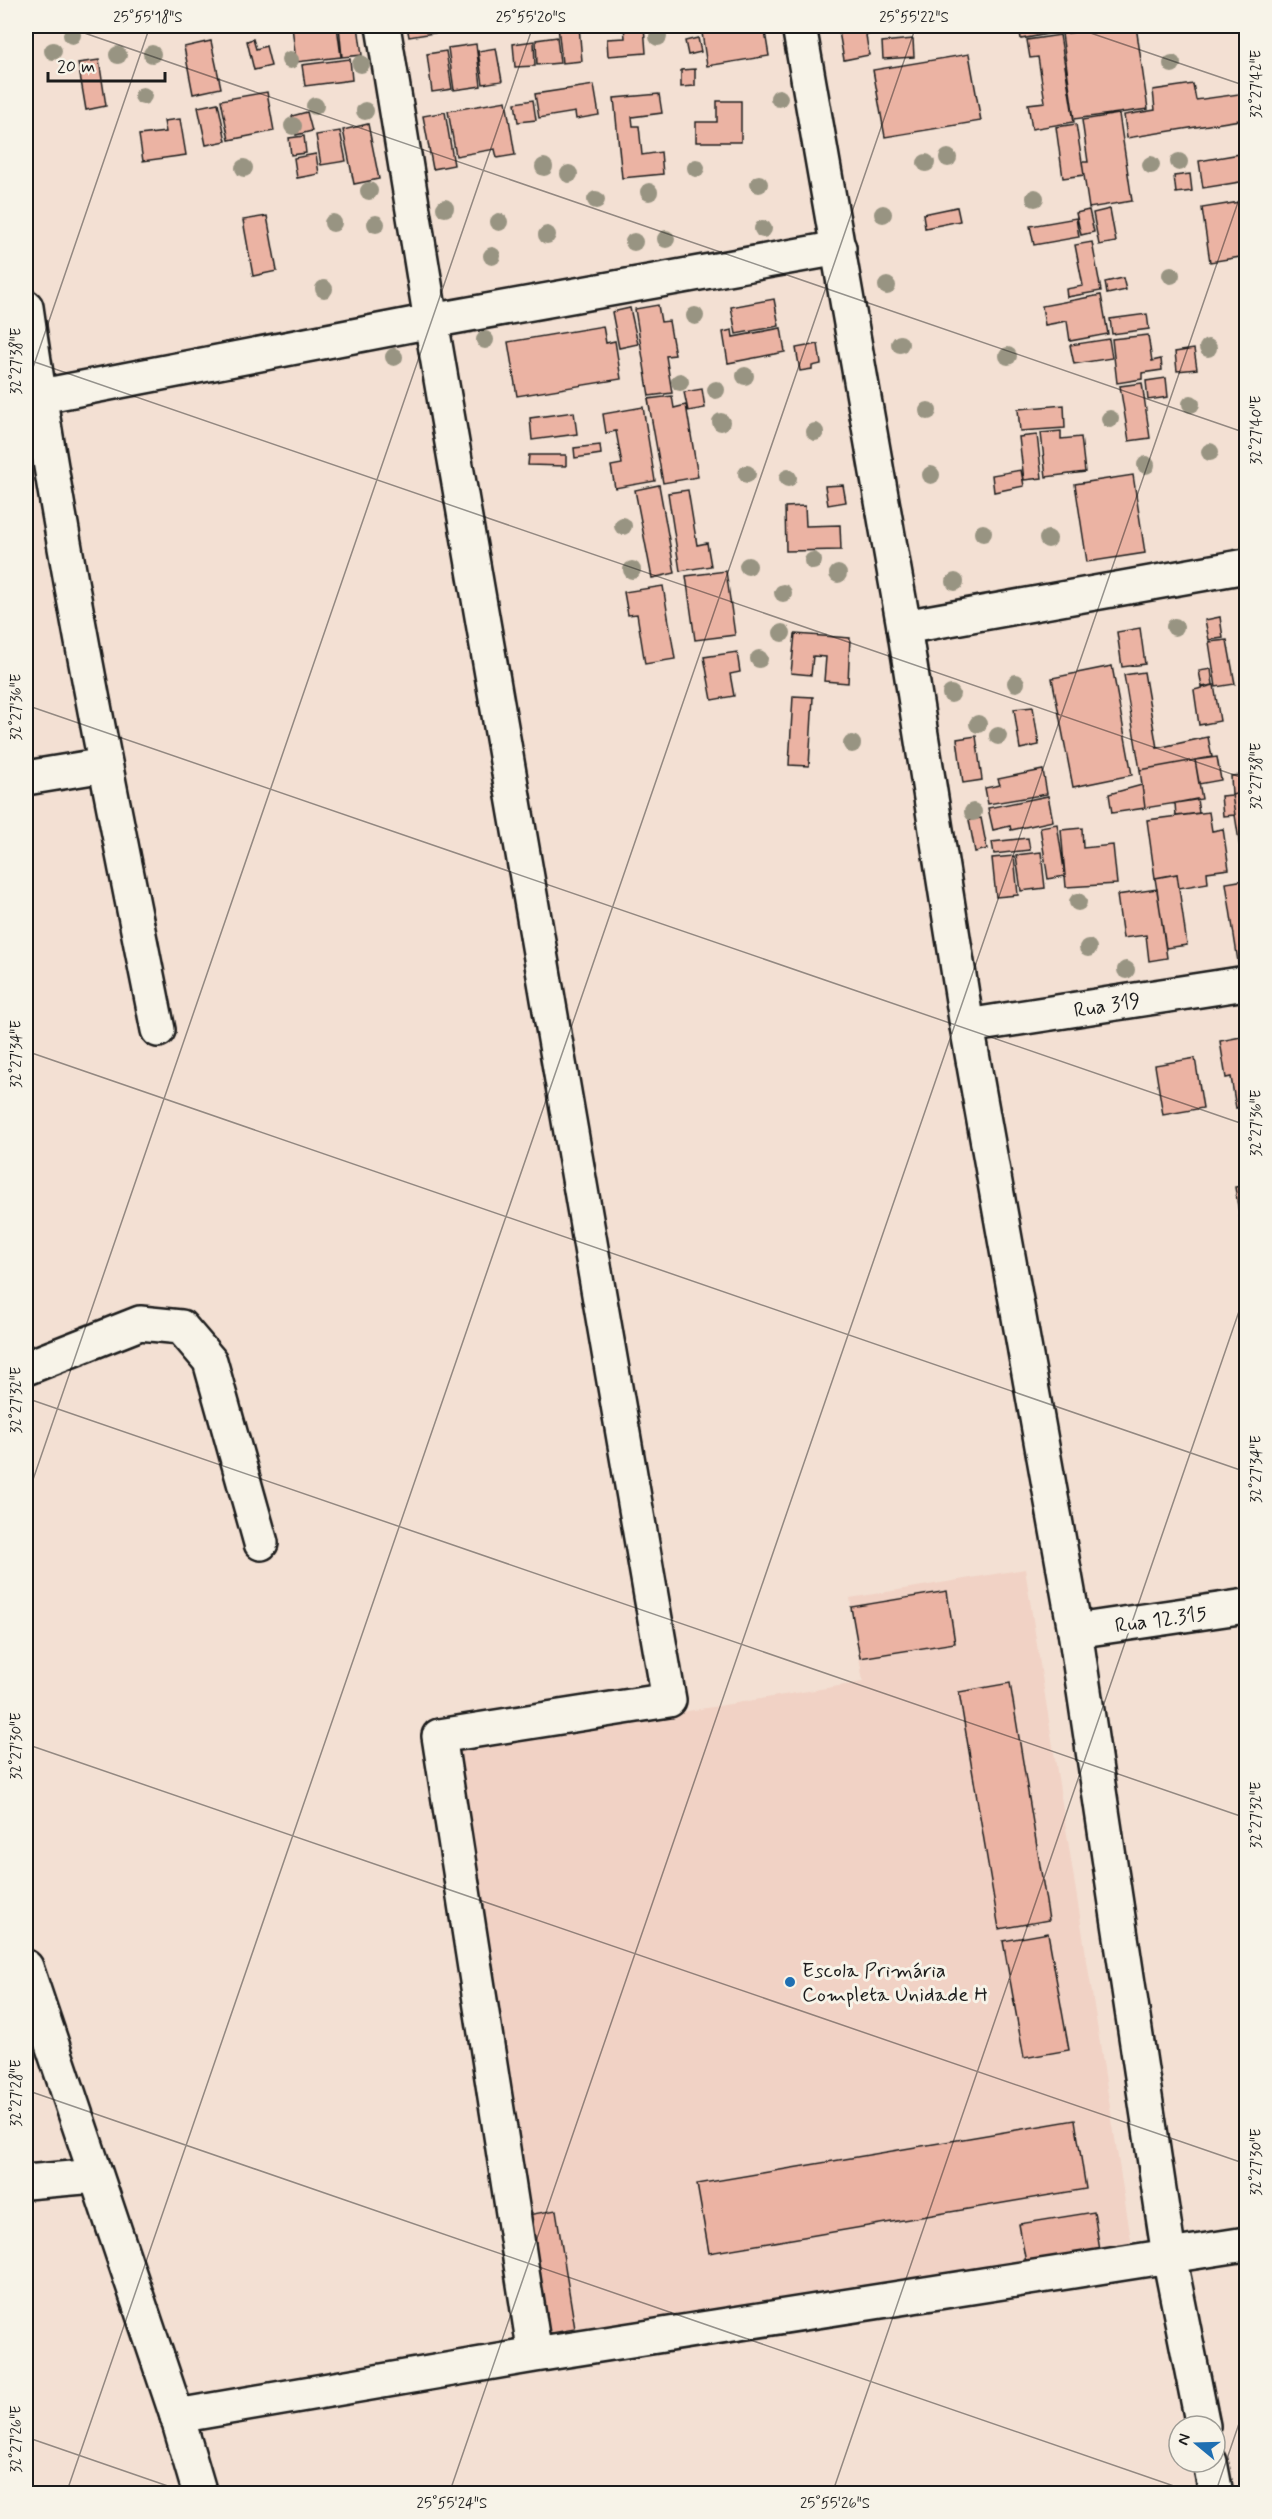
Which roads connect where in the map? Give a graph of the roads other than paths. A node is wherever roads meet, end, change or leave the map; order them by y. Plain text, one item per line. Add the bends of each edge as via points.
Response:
1 (383, 26) edge
2 (799, 26) edge
3 (839, 248) junction
4 (26, 307) edge
5 (431, 321) junction
6 (32, 398) edge
7 (1246, 566) edge
8 (904, 627) junction
9 (105, 765) junction
10 (26, 778) edge
11 (1246, 983) edge
12 (967, 1026) junction
13 (158, 1030) dead end
14 (26, 1368) edge
15 (261, 1543) dead end
16 (1246, 1606) edge
17 (1075, 1631) junction
18 (26, 1967) edge
19 (95, 2176) junction
20 (26, 2182) edge
21 (1246, 2244) edge
22 (1169, 2256) junction
23 (535, 2355) junction
24 (1201, 2414) edge
25 (177, 2416) junction
26 (1212, 2474) edge
27 (200, 2493) edge
28 (1216, 2493) edge

1 - 5 street
2 - 3 street
3 - 5 street
3 - 8 street
4 - 6 street
5 - 6 street
5 - 23 street via 669,1700 439,1736
6 - 9 street
7 - 8 street
8 - 12 street
9 - 10 street
9 - 13 street
11 - 12 street, Rua 319
12 - 17 street
14 - 15 street via 140,1323 182,1327 210,1361
16 - 17 street, Rua 12.315
17 - 22 street
18 - 19 street
19 - 20 street
19 - 25 street
21 - 22 street
22 - 23 street
22 - 24 street
23 - 25 street
25 - 27 street
26 - 28 street

